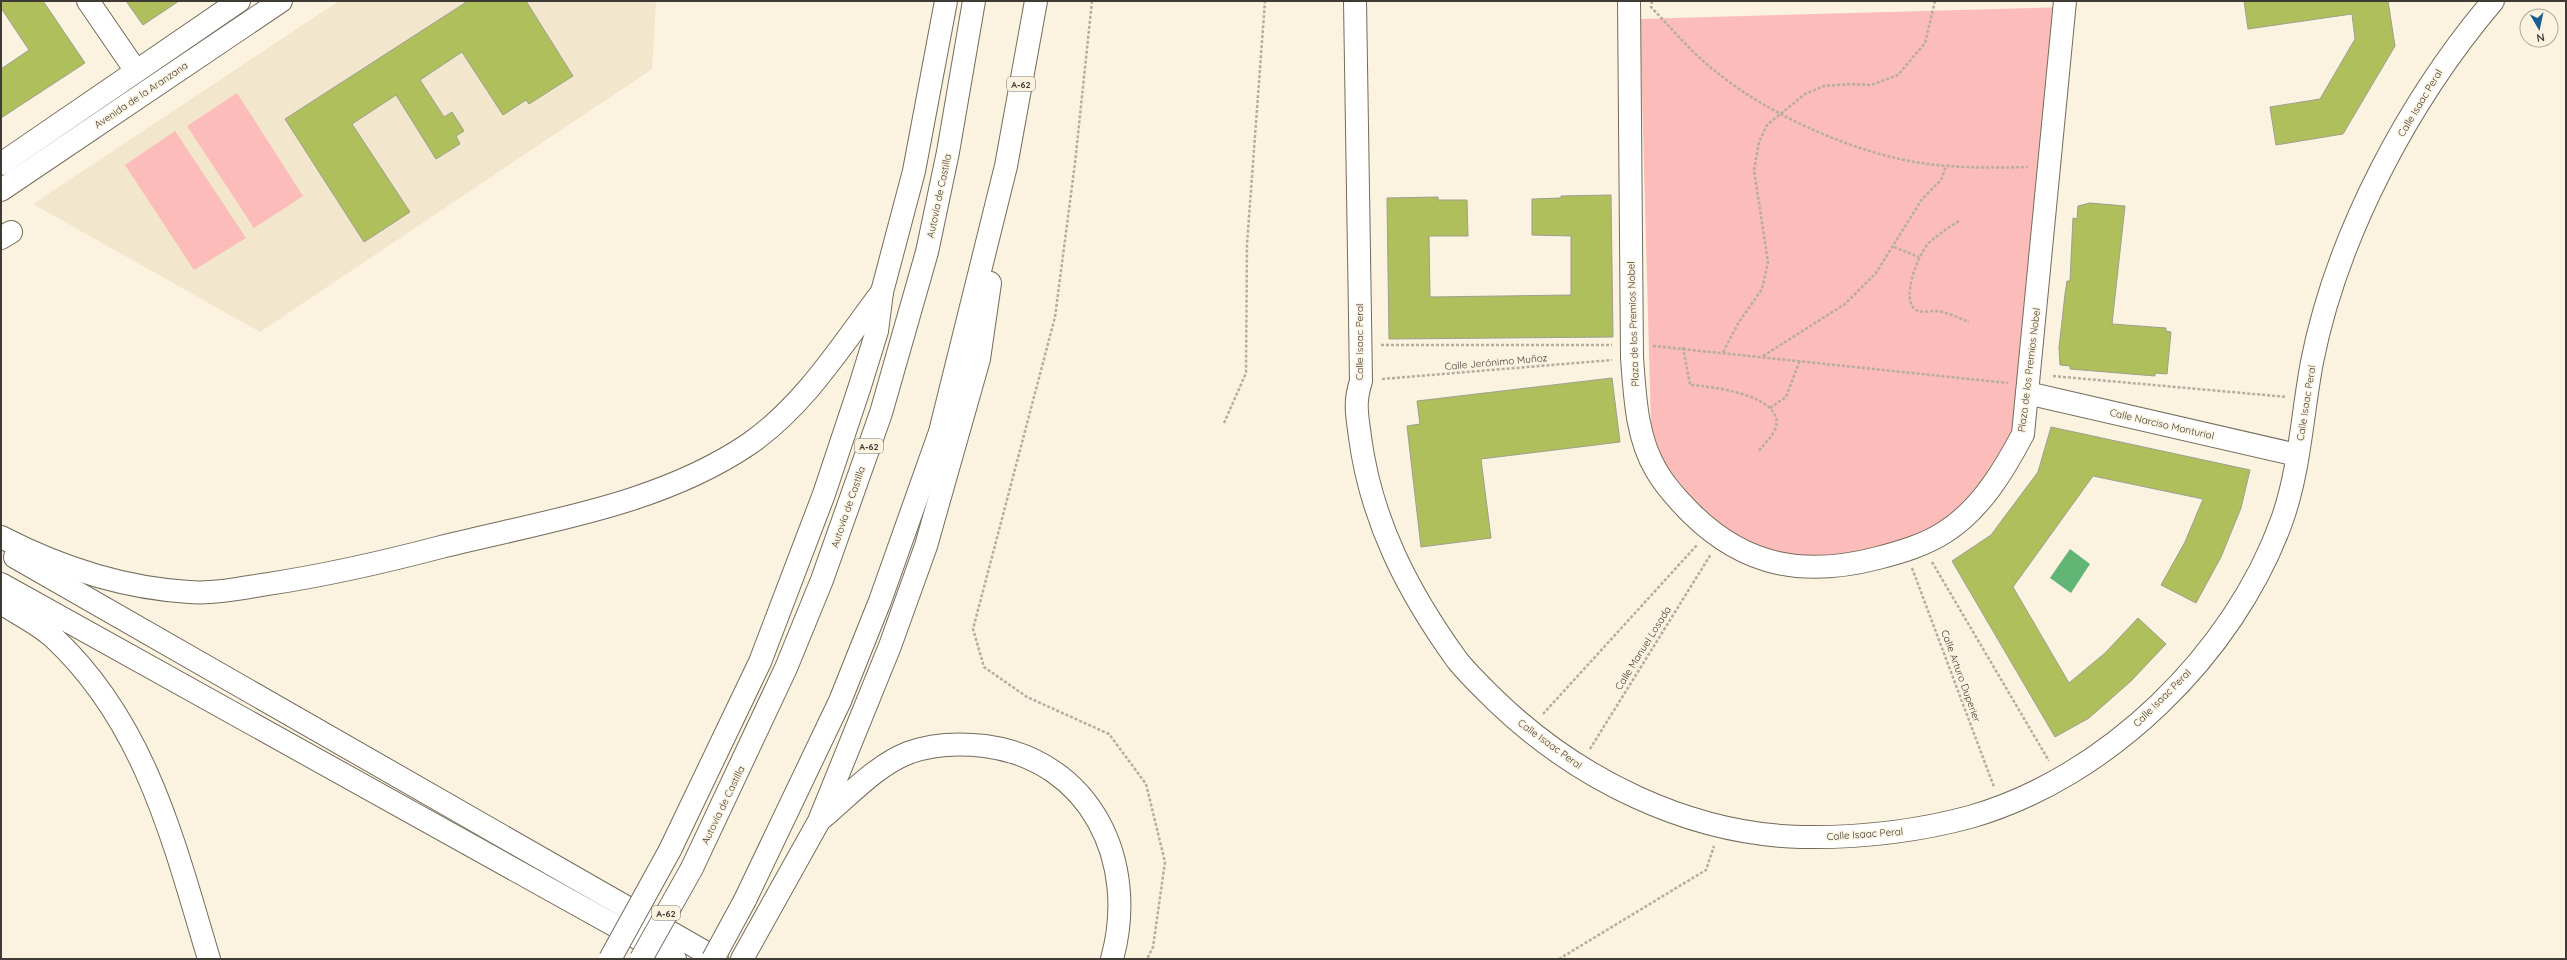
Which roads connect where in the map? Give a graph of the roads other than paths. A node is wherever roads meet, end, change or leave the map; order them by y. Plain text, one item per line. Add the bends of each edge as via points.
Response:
1 (88, 1) edge
2 (239, 1) edge
3 (281, 1) edge
4 (946, 1) edge
5 (974, 1) edge
6 (1036, 1) edge
7 (1355, 1) edge
8 (1629, 1) edge
9 (2065, 1) edge
10 (2493, 1) edge
11 (136, 71) junction
12 (1, 164) edge
13 (1006, 166) junction
14 (1, 190) edge
15 (882, 292) junction
16 (2029, 384) junction
17 (2297, 455) junction
18 (1, 537) edge
19 (1, 549) edge
20 (1, 584) edge
21 (1, 603) edge
22 (819, 821) junction
23 (209, 959) edge
24 (610, 959) edge
25 (641, 959) edge
26 (675, 959) edge
27 (713, 959) edge
28 (717, 959) edge
29 (742, 959) edge
30 (1112, 959) edge

1 - 11 main road
2 - 11 main road
3 - 14 main road, Avenida de la Aranzana
4 - 15 main road via 914,171
5 - 25 main road, Autovía de Castilla / A-62, bridge via 948,152 927,252 881,413 822,580 786,668 692,868
6 - 13 main road, A-62
7 - 17 main road, Calle Isaac Peral via 1360,381 1355,399 1363,459 1377,511 1411,591 1463,667 1528,730 1579,767 1621,790 1661,807 1722,826 1777,836 1843,838 1905,832 1971,816 2001,806 2060,779 2127,733 2184,679 2221,634 2258,574 2281,521 2293,482
8 - 16 main road, Plaza de los Premios Nobel via 1632,352 1639,421 1644,442 1656,470 1679,500 1715,535 1733,547 1764,561 1796,568 1865,562 1914,547 1946,532 1974,506 2001,475 2023,434
9 - 16 main road, Plaza de los Premios Nobel
10 - 17 main road, Calle Isaac Peral via 2437,73 2411,116 2347,246 2326,305
11 - 12 main road
13 - 22 main road via 980,359 923,553 890,646
13 - 27 main road, A-62, bridge via 940,432 880,602 840,701 745,900
15 - 18 main road via 819,378 787,413 748,444 687,478 634,499 334,574 233,589 191,592 114,580 85,572 30,552
15 - 24 main road, bridge via 877,331 822,501 760,662 670,850
16 - 17 main road, Calle Narciso Monturiol
19 - 28 main road
20 - 26 main road
21 - 23 main road via 53,637 83,669 121,719 156,790
22 - 29 main road
22 - 30 main road via 877,772 907,754 938,745 966,744 996,748 1028,757 1060,776 1082,798 1096,816 1106,837 1116,867 1121,898 1118,935

